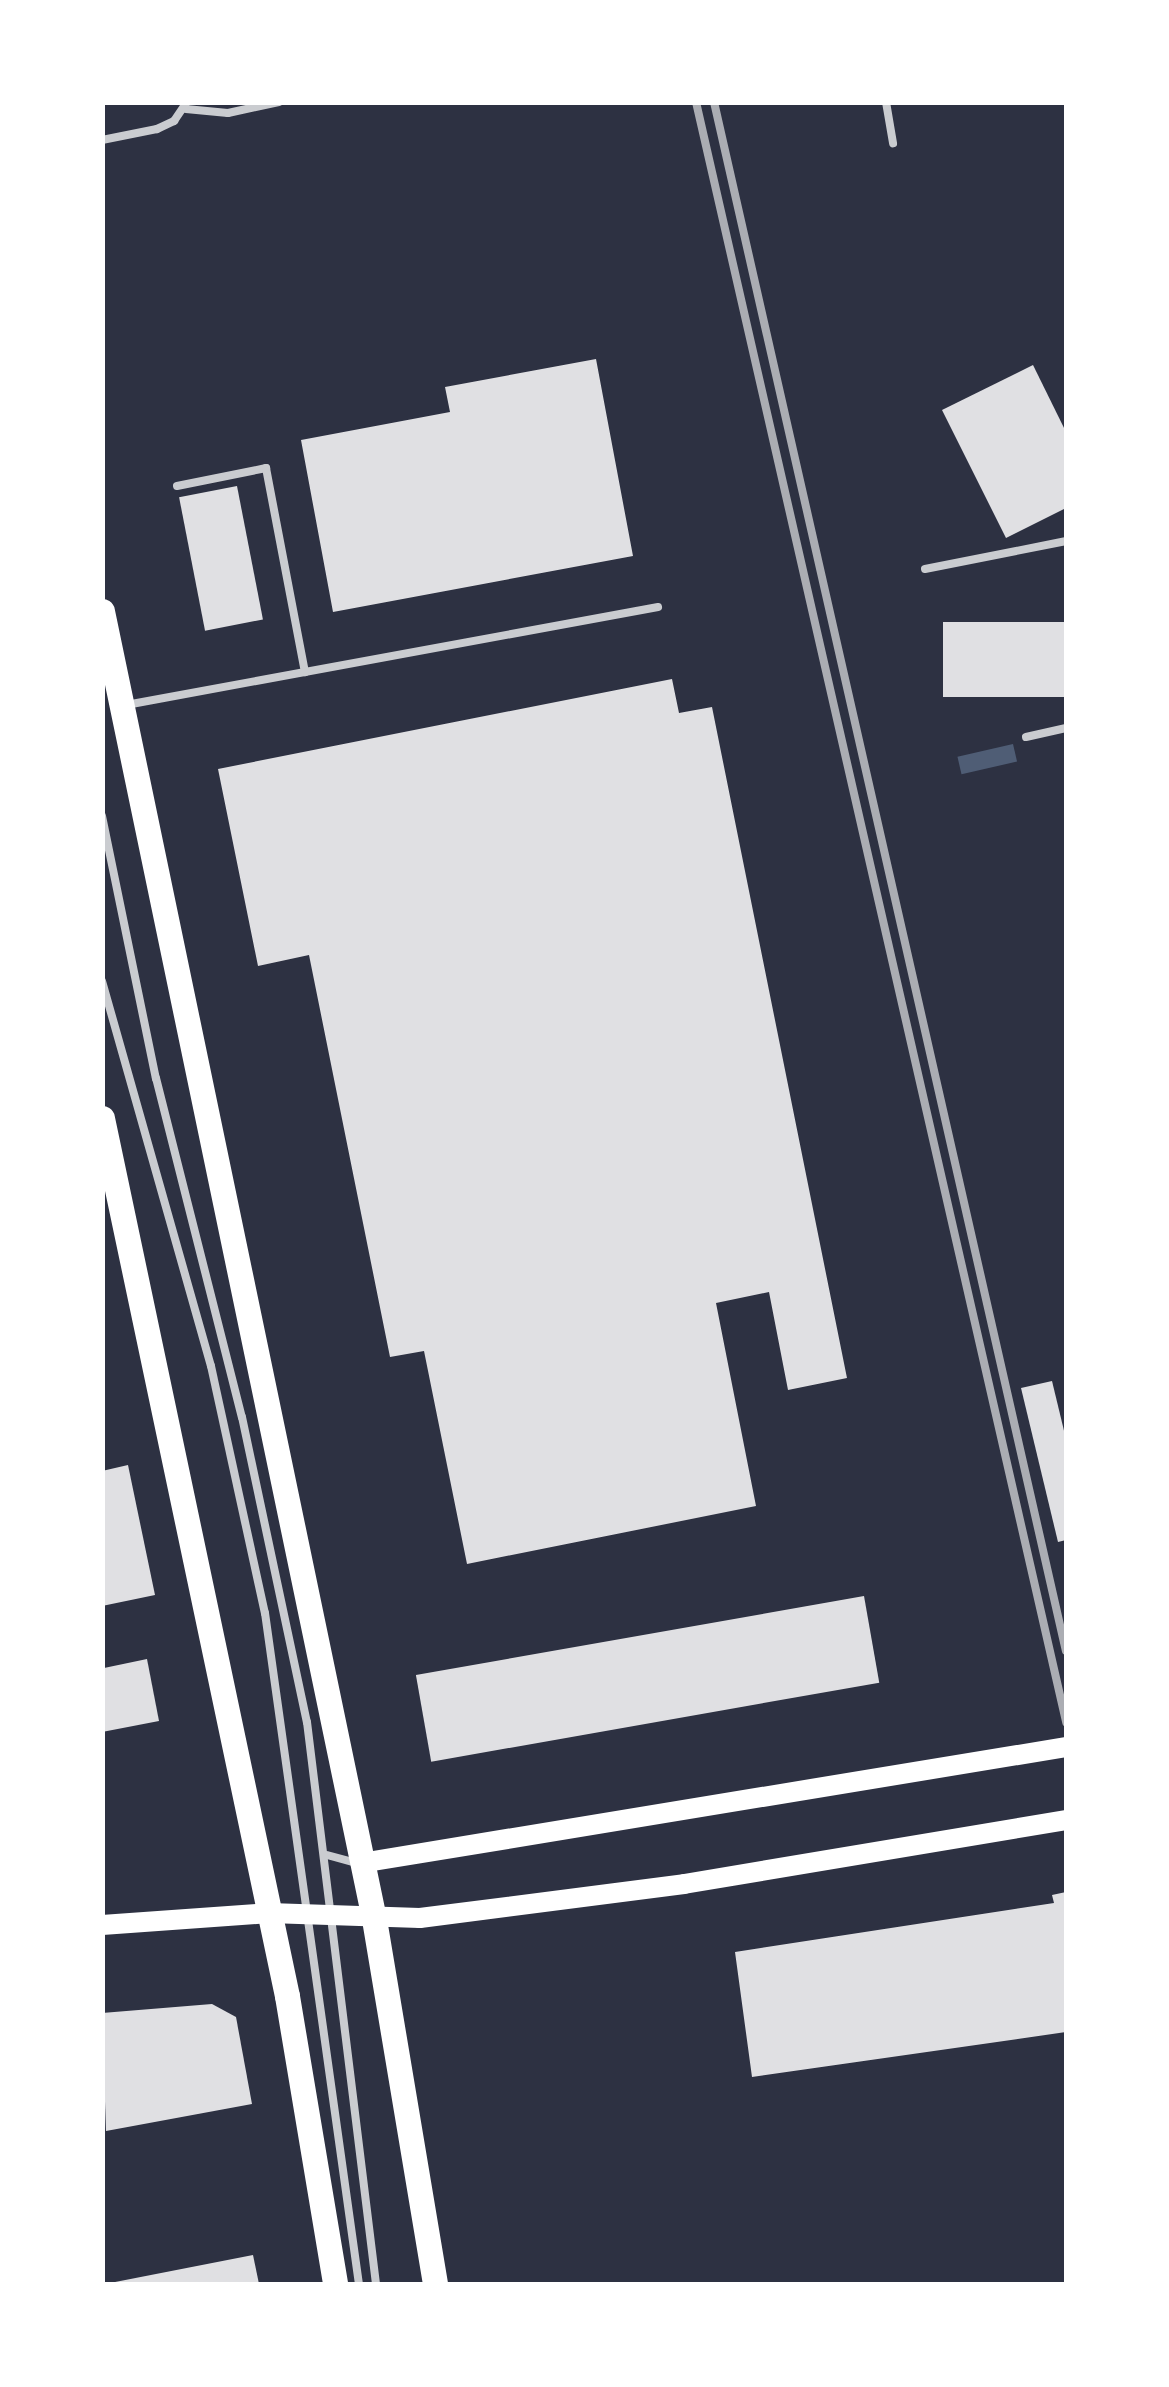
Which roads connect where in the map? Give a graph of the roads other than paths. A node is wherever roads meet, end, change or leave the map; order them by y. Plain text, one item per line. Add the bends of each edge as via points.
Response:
1 (278, 102) edge
2 (886, 102) edge
3 (186, 106) edge
4 (102, 140) edge
5 (893, 144) dead end
6 (177, 486) dead end
7 (1066, 541) edge
8 (925, 569) dead end
9 (658, 607) dead end
10 (102, 611) edge
11 (305, 672) junction
12 (122, 706) junction
13 (1066, 728) edge
14 (1026, 736) dead end
15 (102, 816) edge
16 (102, 981) edge
17 (102, 1118) edge
18 (1066, 1747) edge
19 (1066, 1820) edge
20 (327, 1855) junction
21 (361, 1862) junction
22 (268, 1914) junction
23 (303, 1914) junction
24 (334, 1915) junction
25 (374, 1920) junction
26 (102, 1925) edge
27 (335, 2284) edge
28 (358, 2284) edge
29 (376, 2284) edge
30 (435, 2284) edge

1 - 3 lane via 228,113
2 - 5 lane
3 - 4 lane via 156,129
6 - 11 lane via 266,468
7 - 8 lane
9 - 11 lane
10 - 12 main road
11 - 12 lane
12 - 21 main road
13 - 14 lane
15 - 20 lane via 156,1078 290,1636
16 - 23 lane via 228,1431 274,1663
17 - 22 main road
18 - 21 main road
19 - 25 main road via 684,1884
20 - 21 lane
20 - 24 lane
21 - 25 main road
22 - 23 main road
22 - 26 main road
22 - 27 main road
23 - 24 main road
23 - 28 lane
24 - 25 main road
24 - 29 lane via 352,2128
25 - 30 main road

